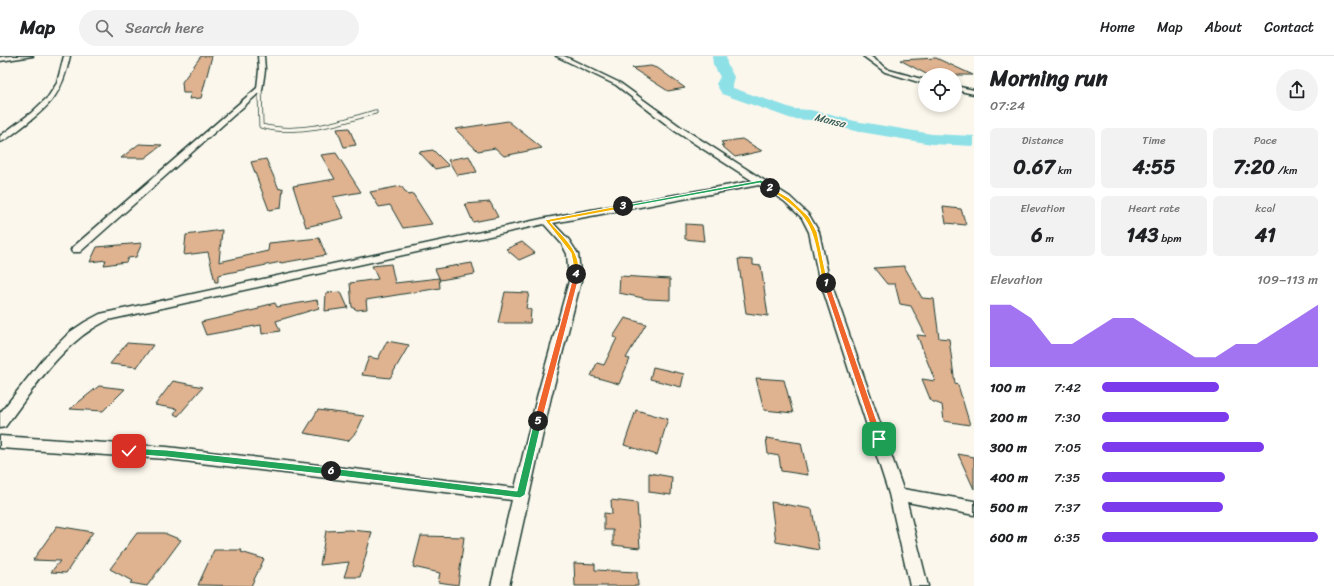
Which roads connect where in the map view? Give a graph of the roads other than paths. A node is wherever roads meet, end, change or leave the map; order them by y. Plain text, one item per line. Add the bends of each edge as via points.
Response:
1 (30, 56) edge
2 (67, 56) edge
3 (261, 56) edge
4 (559, 56) edge
5 (866, 56) edge
6 (0, 59) edge
7 (918, 80) edge
8 (260, 89) junction
9 (962, 89) edge
10 (974, 92) edge
11 (375, 112) dead end
12 (0, 140) edge
13 (761, 182) junction
14 (546, 221) junction
15 (76, 250) dead end
16 (0, 423) edge
17 (0, 442) edge
18 (897, 494) junction
19 (520, 495) junction
20 (974, 508) edge
21 (500, 586) edge
22 (919, 586) edge

1 - 6 street
2 - 12 street via 60,85 32,116
3 - 8 street
4 - 13 street via 618,84 678,129
5 - 7 street via 887,71
8 - 11 lane via 261,126 268,129 279,130 341,122
8 - 15 street
9 - 10 street
13 - 14 street
13 - 18 street via 787,199 806,217 814,232 823,274
14 - 16 street via 93,321 84,326 56,353
14 - 19 street via 573,253 576,263 575,281
17 - 19 street via 167,453
18 - 20 street
18 - 22 street
19 - 21 street

